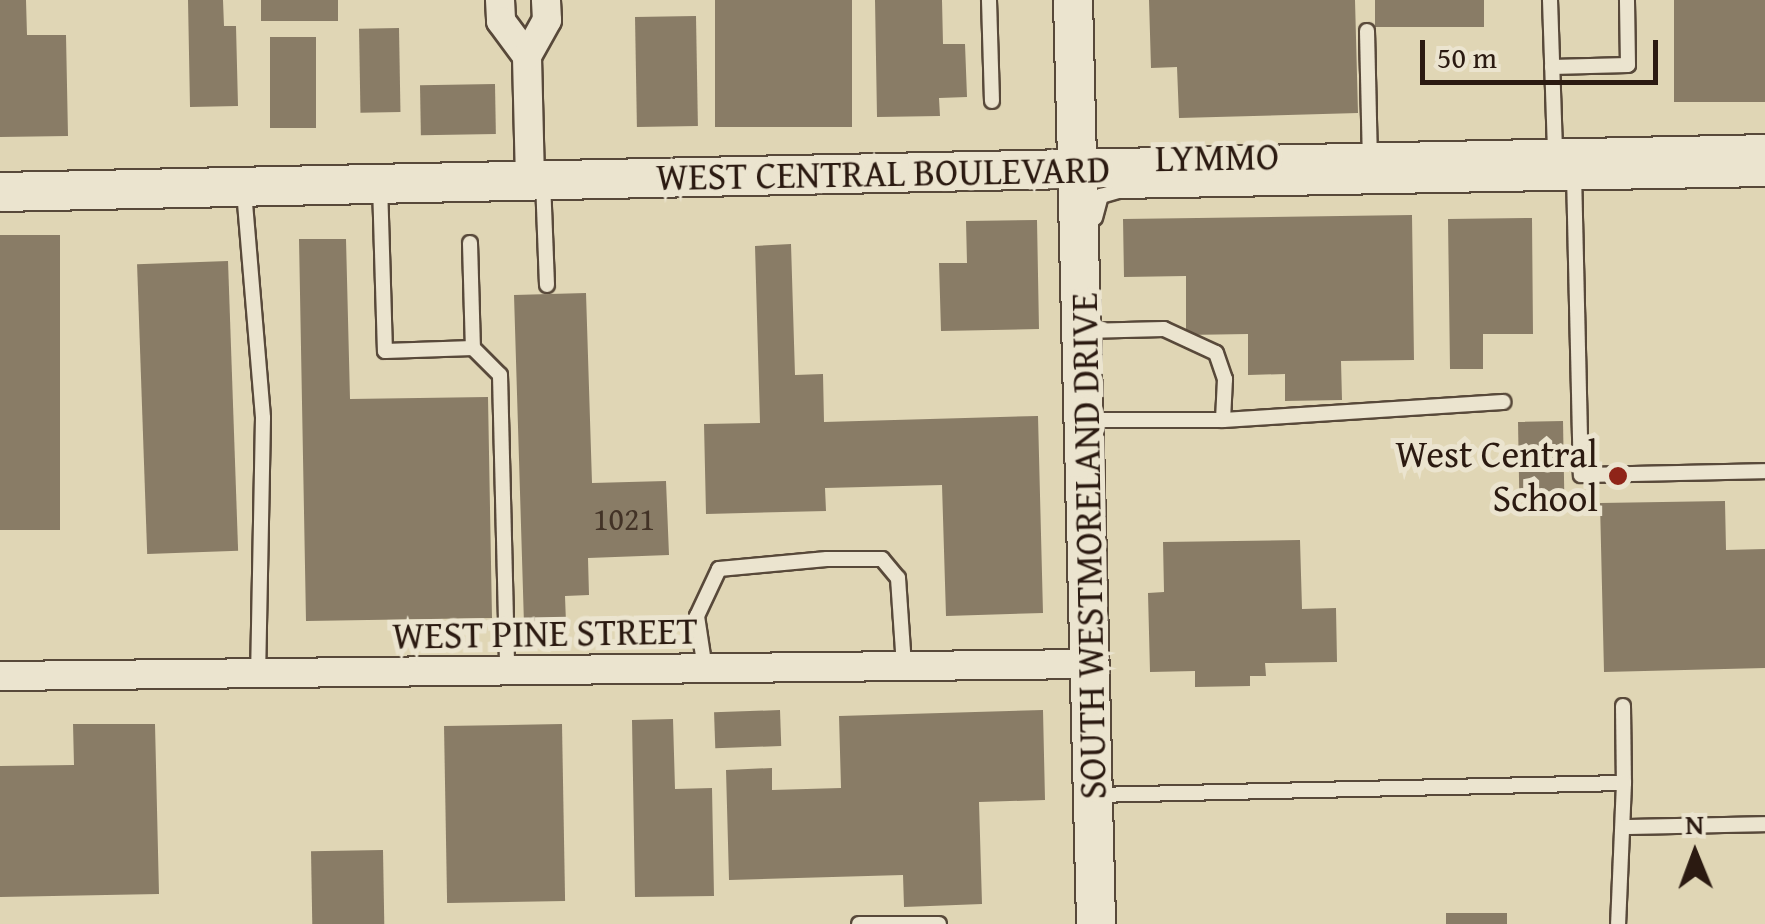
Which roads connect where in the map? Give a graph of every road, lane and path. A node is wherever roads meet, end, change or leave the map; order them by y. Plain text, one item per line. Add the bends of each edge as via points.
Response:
1 (500, 0) edge
2 (546, 0) edge
3 (988, 0) edge
4 (1074, 0) edge
5 (1550, 0) edge
6 (1627, 0) edge
7 (1367, 32) dead end
8 (527, 56) junction
9 (1552, 66) junction
10 (992, 101) dead end
11 (1765, 154) edge
12 (1370, 163) junction
13 (1567, 166) junction
14 (1080, 168) junction
15 (1765, 178) edge
16 (537, 180) junction
17 (380, 183) junction
18 (244, 187) junction
19 (0, 192) edge
20 (470, 243) dead end
21 (547, 285) dead end
22 (1090, 331) junction
23 (473, 348) junction
24 (1503, 402) dead end
25 (1092, 420) junction
26 (1223, 420) junction
27 (1765, 471) edge
28 (1090, 664) junction
29 (904, 666) junction
30 (704, 669) junction
31 (507, 671) junction
32 (258, 674) junction
33 (0, 676) edge
34 (1623, 706) dead end
35 (1624, 783) junction
36 (1101, 794) junction
37 (1765, 824) edge
38 (1624, 828) junction
39 (859, 924) edge
40 (939, 924) edge
41 (1096, 924) edge
42 (1112, 924) edge
43 (1618, 924) edge

1 - 8 street via 501,21
2 - 8 street via 547,20
3 - 10 lane
4 - 14 street, SOUTH WESTMORELAND DRIVE
5 - 9 lane
6 - 9 lane via 1628,65
7 - 12 lane
8 - 16 street
9 - 13 lane
11 - 13 street, WEST CENTRAL BOULEVARD
12 - 13 street, WEST CENTRAL BOULEVARD
12 - 14 street, WEST CENTRAL BOULEVARD
13 - 15 lane, LYMMO
13 - 22 lane, LYMMO via 1108,192 1094,210
13 - 27 lane via 1581,475
14 - 16 street, WEST CENTRAL BOULEVARD
14 - 22 street, SOUTH WESTMORELAND DRIVE
16 - 17 street, WEST CENTRAL BOULEVARD
16 - 21 lane
17 - 18 street, WEST CENTRAL BOULEVARD
17 - 23 lane via 384,351
18 - 19 street, WEST CENTRAL BOULEVARD
18 - 32 lane via 263,418
20 - 23 lane
22 - 25 street, SOUTH WESTMORELAND DRIVE
22 - 26 lane via 1164,330 1216,353
23 - 31 lane via 500,375
24 - 26 lane
25 - 26 lane
25 - 28 street, SOUTH WESTMORELAND DRIVE
25 - 36 lane
28 - 29 street, WEST PINE STREET
28 - 36 street, SOUTH WESTMORELAND DRIVE
29 - 30 street, WEST PINE STREET
29 - 30 lane via 898,578 882,560 827,559 719,569 697,616
30 - 31 street, WEST PINE STREET
31 - 32 street, WEST PINE STREET
32 - 33 street, WEST PINE STREET
34 - 35 lane
35 - 36 lane
35 - 38 lane
36 - 41 street, SOUTH WESTMORELAND DRIVE
36 - 42 lane
37 - 38 lane
38 - 43 lane
39 - 40 lane

